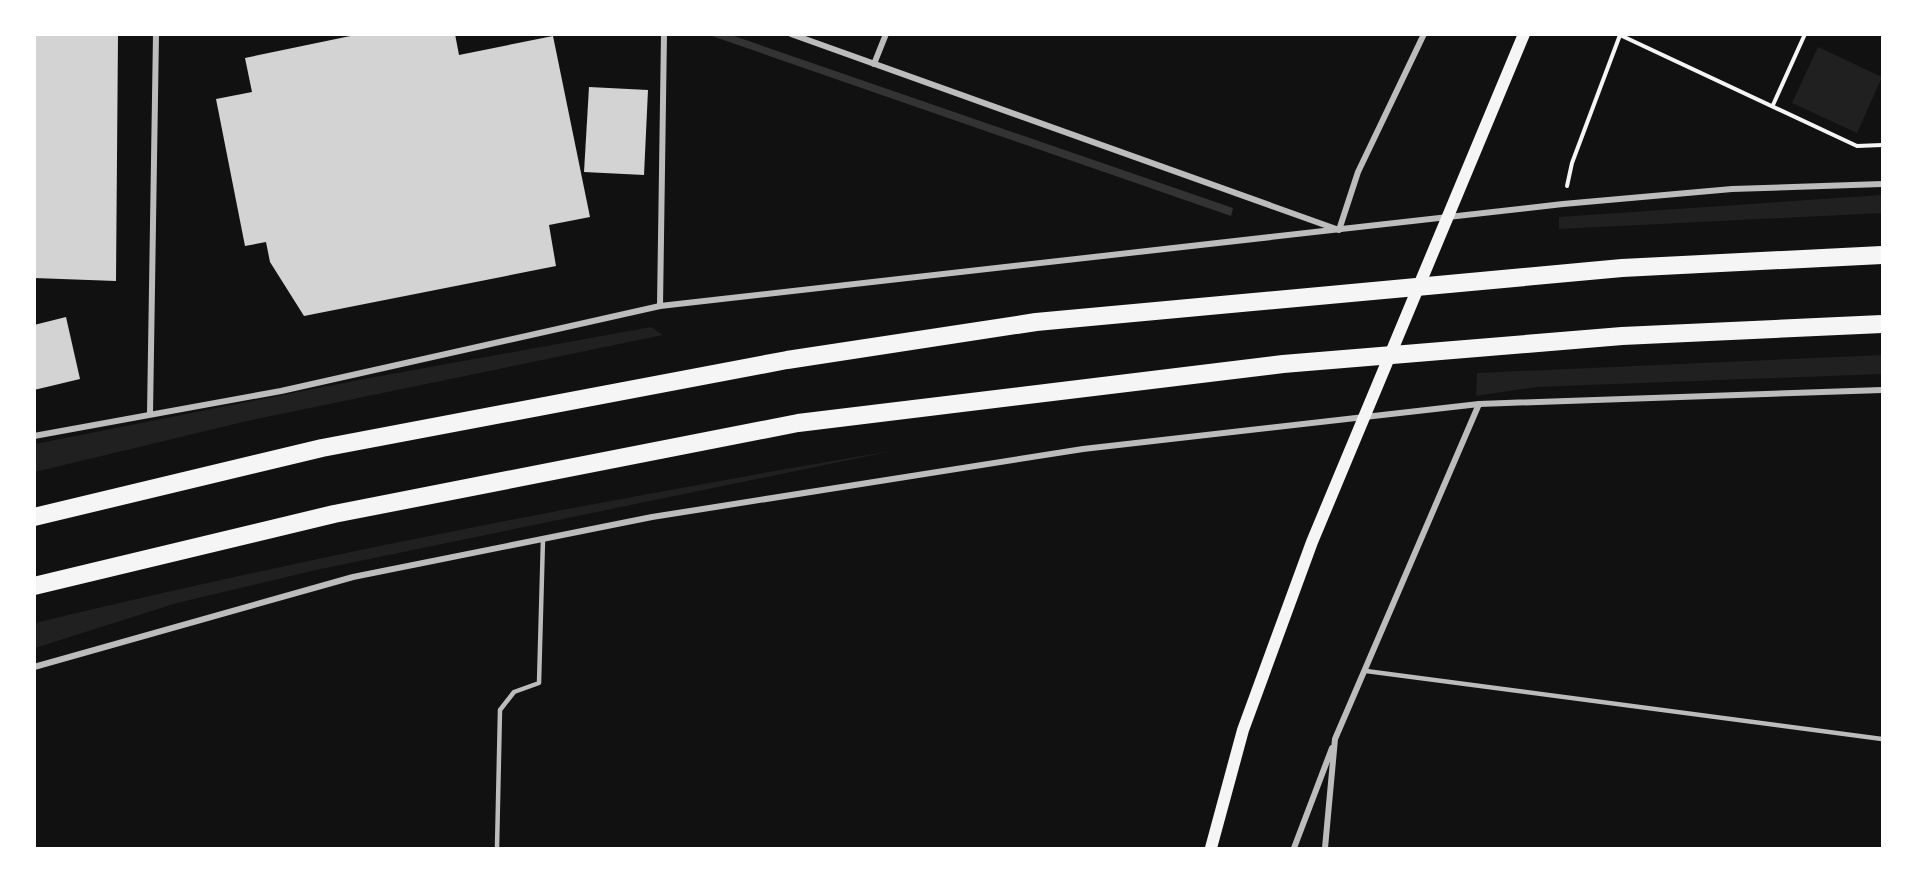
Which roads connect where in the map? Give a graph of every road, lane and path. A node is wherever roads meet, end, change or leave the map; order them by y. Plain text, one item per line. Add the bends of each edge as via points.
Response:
1 (156, 34) edge
2 (664, 34) edge
3 (791, 34) edge
4 (886, 34) edge
5 (1424, 34) edge
6 (1524, 34) edge
7 (1805, 34) edge
8 (1620, 35) edge
9 (874, 64) junction
10 (1773, 105) junction
11 (1882, 145) edge
12 (1882, 184) edge
13 (1563, 204) junction
14 (1339, 230) junction
15 (1882, 255) edge
16 (660, 306) junction
17 (1882, 324) edge
18 (1882, 390) edge
19 (1479, 404) junction
20 (150, 414) junction
21 (34, 435) edge
22 (34, 517) edge
23 (543, 539) junction
24 (34, 586) edge
25 (34, 667) edge
26 (1366, 671) junction
27 (1335, 739) junction
28 (1882, 739) edge
29 (498, 849) edge
30 (1211, 849) edge
31 (1294, 849) edge
32 (1325, 849) edge

1 - 20 street
2 - 16 street
3 - 9 street
4 - 9 street
5 - 14 street via 1358,172
6 - 30 main road via 1346,460 1260,680
7 - 10 path
8 - 10 path
8 - 13 path via 1572,163
9 - 14 street
10 - 11 path via 1857,146
12 - 13 street via 1732,189
13 - 14 street
14 - 16 street
15 - 22 highway via 1622,268 1036,322 787,360 322,448
16 - 20 street via 280,391
17 - 24 highway via 1622,336 1283,364 798,423 334,513
18 - 19 street
19 - 23 street via 1083,449 652,517
19 - 26 street
20 - 21 street
23 - 25 street via 353,578
23 - 29 lane via 539,683 514,692 500,710
26 - 27 street
26 - 28 lane
27 - 31 street
27 - 32 street

